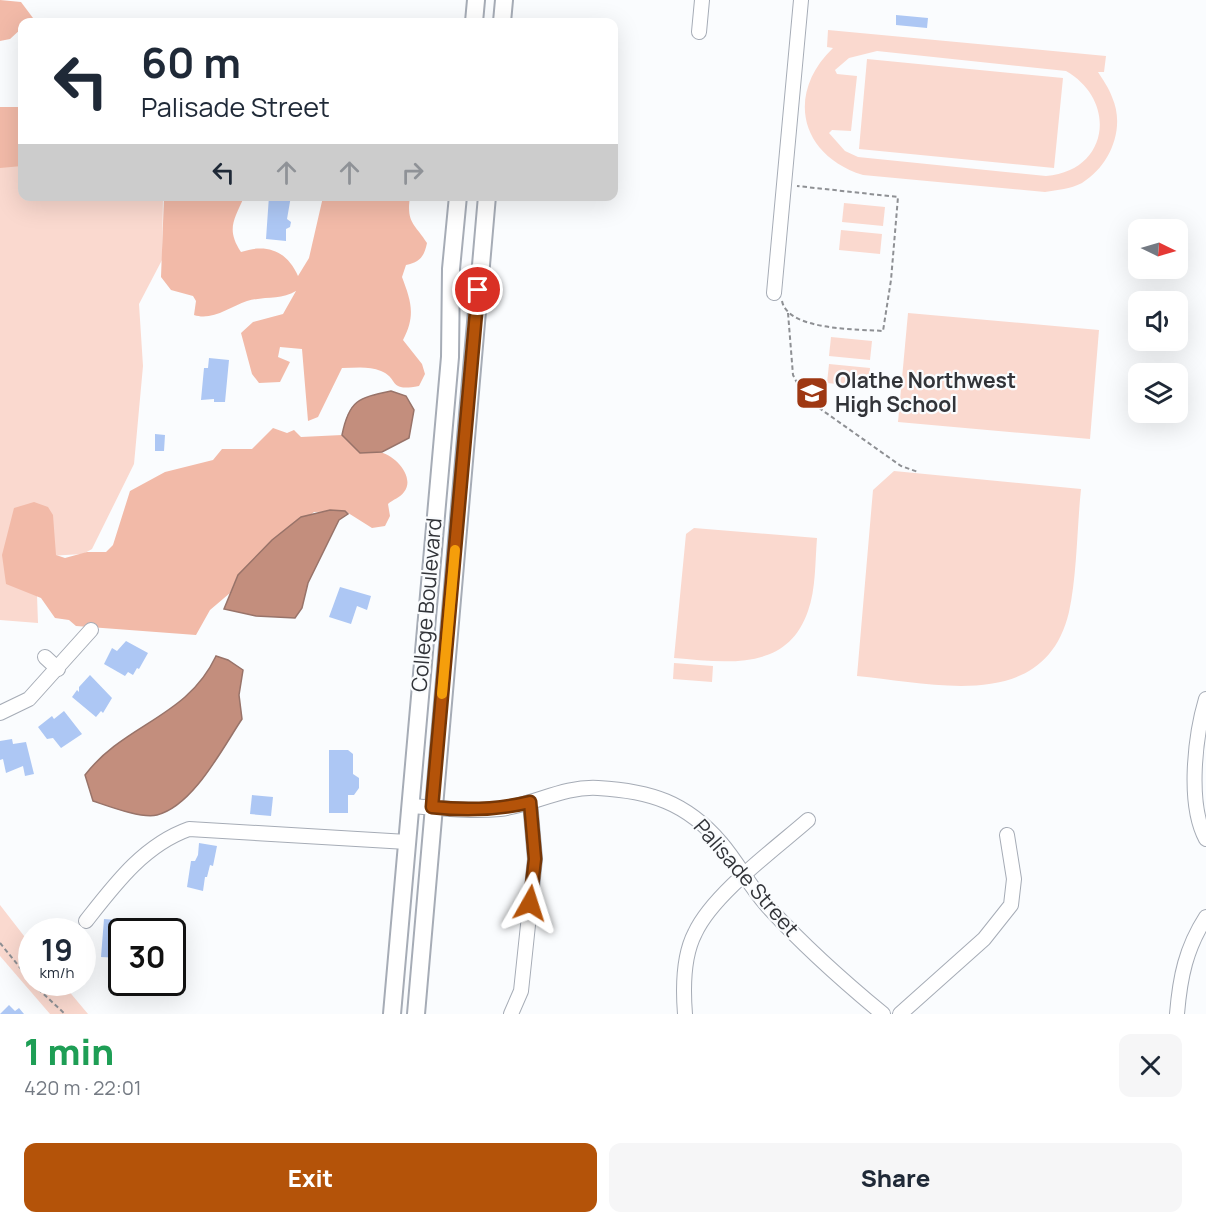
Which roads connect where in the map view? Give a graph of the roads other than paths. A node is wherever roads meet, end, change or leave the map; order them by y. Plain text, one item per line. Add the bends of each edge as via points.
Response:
1 (476, 0) edge
2 (504, 0) edge
3 (702, 0) edge
4 (801, 0) edge
5 (474, 18) edge
6 (502, 18) edge
7 (699, 32) dead end
8 (458, 201) edge
9 (487, 201) edge
10 (778, 295) road end
11 (91, 630) dead end
12 (45, 657) dead end
13 (58, 669) junction
14 (1206, 699) edge
15 (0, 713) edge
16 (530, 802) junction
17 (410, 806) junction
18 (432, 807) junction
19 (808, 820) dead end
20 (1007, 835) dead end
21 (1206, 839) edge
22 (407, 842) junction
23 (744, 877) junction
24 (1206, 917) edge
25 (88, 918) edge
26 (392, 1014) edge
27 (416, 1014) edge
28 (511, 1014) edge
29 (685, 1014) edge
30 (883, 1014) edge
31 (900, 1014) edge
32 (1177, 1014) edge

1 - 5 main road
2 - 6 main road
3 - 7 street
4 - 10 street
8 - 17 main road, College Boulevard via 451,269 450,357
9 - 18 main road, College Boulevard
11 - 13 street
12 - 13 street
13 - 15 street via 29,699
14 - 21 street via 1195,786
16 - 18 street, Palisade Street via 468,811
16 - 23 street, Palisade Street via 570,789 596,788 673,802 722,844
16 - 28 street via 535,859 520,992
17 - 18 street, Palisade Street
17 - 22 main road, College Boulevard
18 - 27 main road, College Boulevard
19 - 23 street
20 - 31 street via 1014,879 1011,905 984,939
22 - 25 street via 189,829 170,836 126,870
22 - 26 main road, College Boulevard
23 - 29 street via 709,909 694,934 683,991
23 - 30 street, Palisade Street via 768,908 823,964
24 - 32 street via 1185,957

